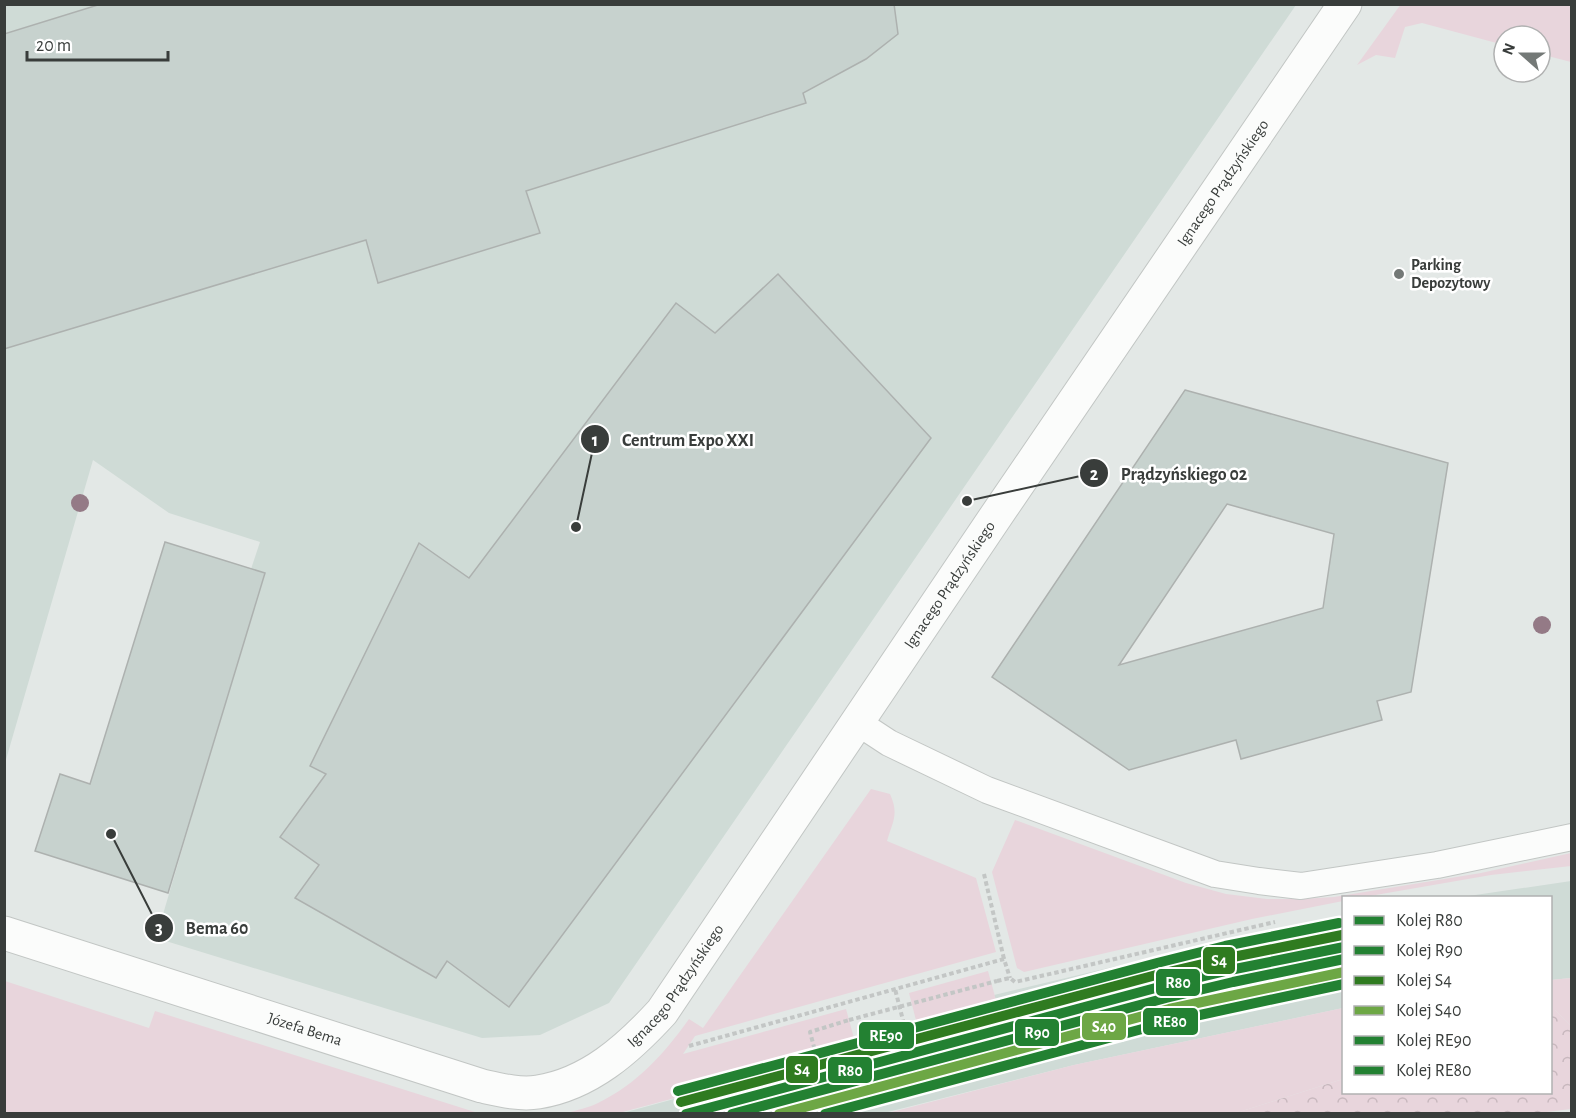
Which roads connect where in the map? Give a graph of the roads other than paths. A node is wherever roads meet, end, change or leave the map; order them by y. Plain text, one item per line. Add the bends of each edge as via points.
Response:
1 (1345, 4) edge
2 (857, 722) junction
3 (1572, 837) edge
4 (4, 933) edge
5 (605, 1065) joint

1 - 2 street, Ignacego Prądzyńskiego
2 - 3 lane via 889,743 987,790 1226,876 1302,886 1437,865
2 - 5 street, Ignacego Prądzyńskiego via 662,1012
4 - 5 street, Józefa Bema via 482,1086 537,1093 567,1084

